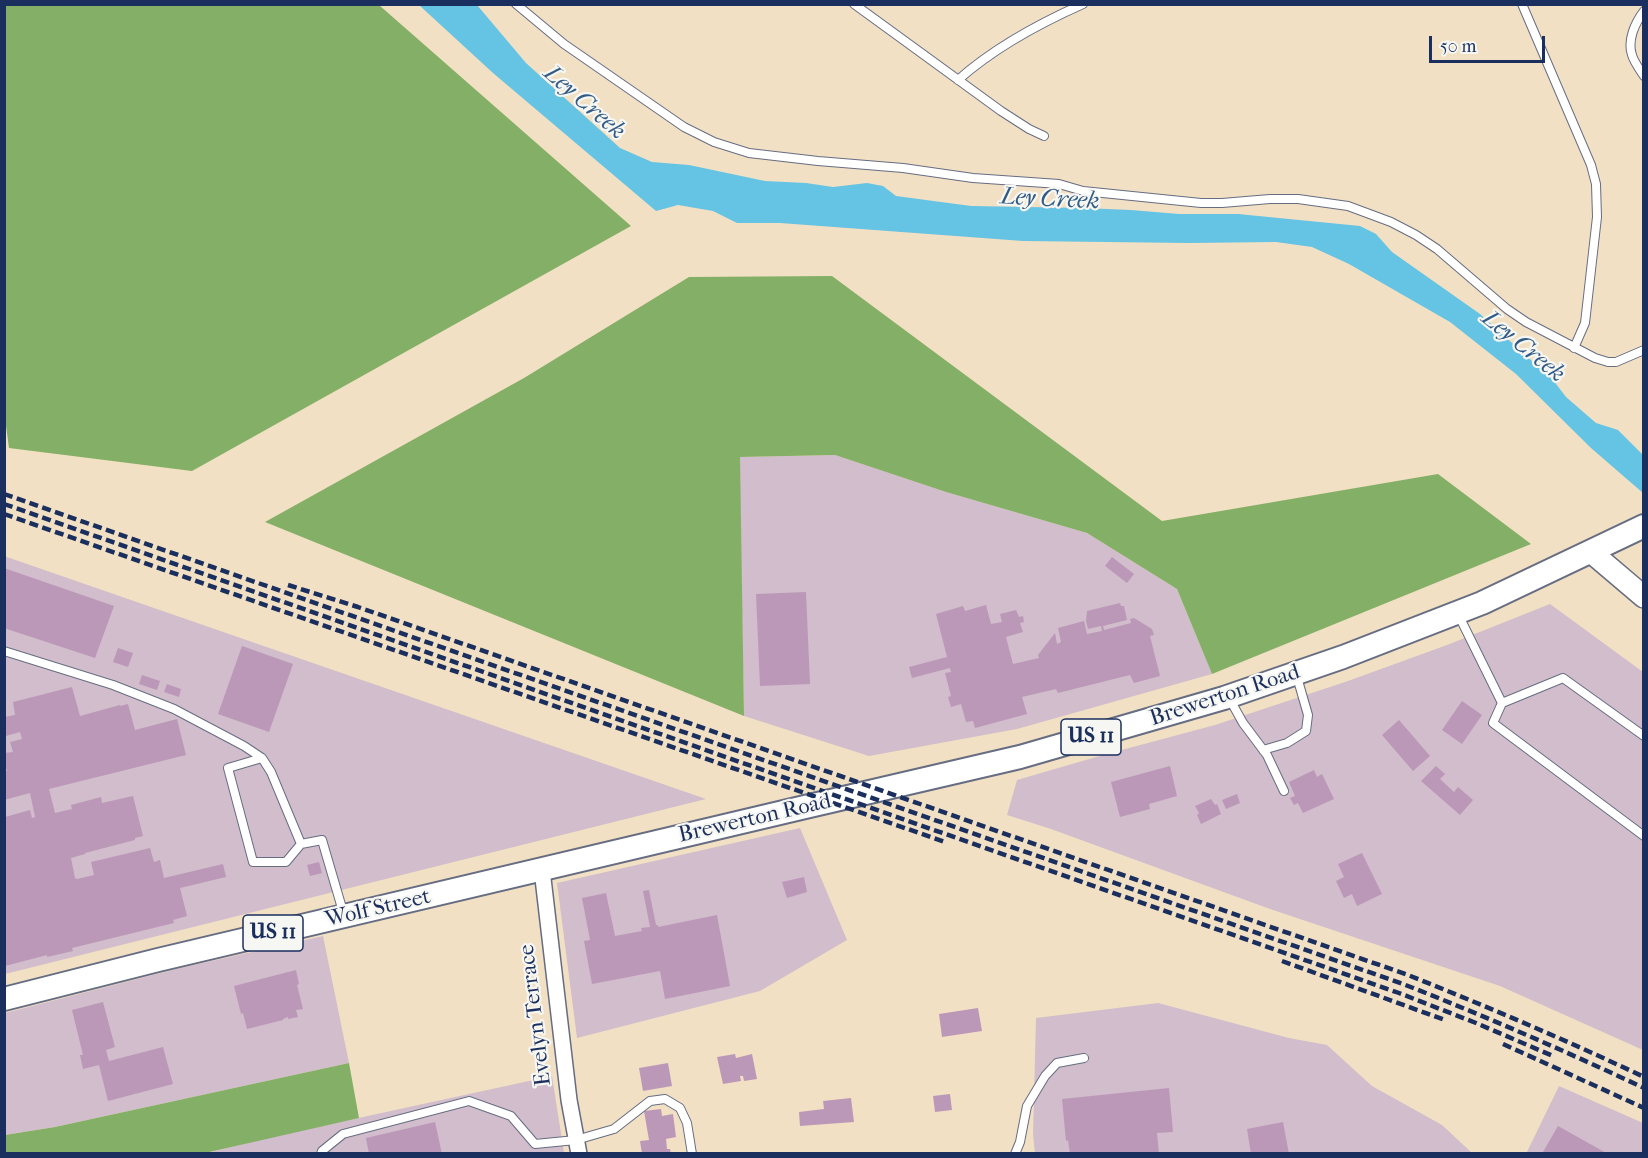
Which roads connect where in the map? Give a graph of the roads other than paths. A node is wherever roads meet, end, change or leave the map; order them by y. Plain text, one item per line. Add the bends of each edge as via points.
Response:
1 (516, 4) edge
2 (854, 4) edge
3 (1083, 4) edge
4 (1522, 4) edge
5 (1644, 10) edge
6 (1644, 76) edge
7 (958, 80) junction
8 (1044, 136) dead end
9 (1574, 348) junction
10 (1644, 350) edge
11 (1644, 526) edge
12 (1591, 552) junction
13 (1644, 597) edge
14 (1457, 613) junction
15 (4, 651) edge
16 (1296, 673) junction
17 (1229, 697) junction
18 (1502, 703) junction
19 (1644, 736) edge
20 (1263, 750) junction
21 (262, 758) junction
22 (1284, 791) dead end
23 (1644, 836) edge
24 (301, 844) junction
25 (542, 870) junction
26 (344, 916) junction
27 (4, 999) edge
28 (1084, 1058) dead end
29 (535, 1144) junction
30 (578, 1147) edge
31 (321, 1154) edge
32 (533, 1154) edge
33 (692, 1154) edge
34 (1015, 1154) edge

1 - 9 lane via 564,44 656,109 714,142 749,153 1059,184 1083,191 1201,203 1298,199 1348,206 1416,235 1507,309
2 - 7 lane
3 - 7 lane via 1032,28
4 - 9 lane via 1596,184 1597,217 1585,323
5 - 6 lane via 1631,36 1631,55
7 - 8 lane via 1000,111
9 - 10 lane via 1608,362
11 - 12 main road, Brewerton Road / US 11
12 - 13 street
12 - 14 main road, Brewerton Road / US 11
14 - 16 main road, Brewerton Road / US 11
14 - 18 lane
15 - 21 lane via 113,685 174,709
16 - 17 main road, Brewerton Road / US 11
16 - 20 lane via 1308,715 1306,731 1287,743
17 - 20 lane
17 - 25 main road, Brewerton Road / US 11 via 1020,757
18 - 19 lane via 1563,678
18 - 23 lane via 1493,723
20 - 22 lane
21 - 24 lane
21 - 24 lane via 228,768 253,862 286,862
24 - 26 lane via 322,840
25 - 26 main road, Wolf Street / US 11
25 - 30 street, Evelyn Terrace
26 - 27 main road, Wolf Street / US 11
28 - 34 lane via 1057,1063 1045,1076 1027,1106
29 - 30 lane
29 - 31 lane via 511,1116 469,1101 343,1134
29 - 32 lane
30 - 33 lane via 614,1129 650,1101 664,1099 680,1108

